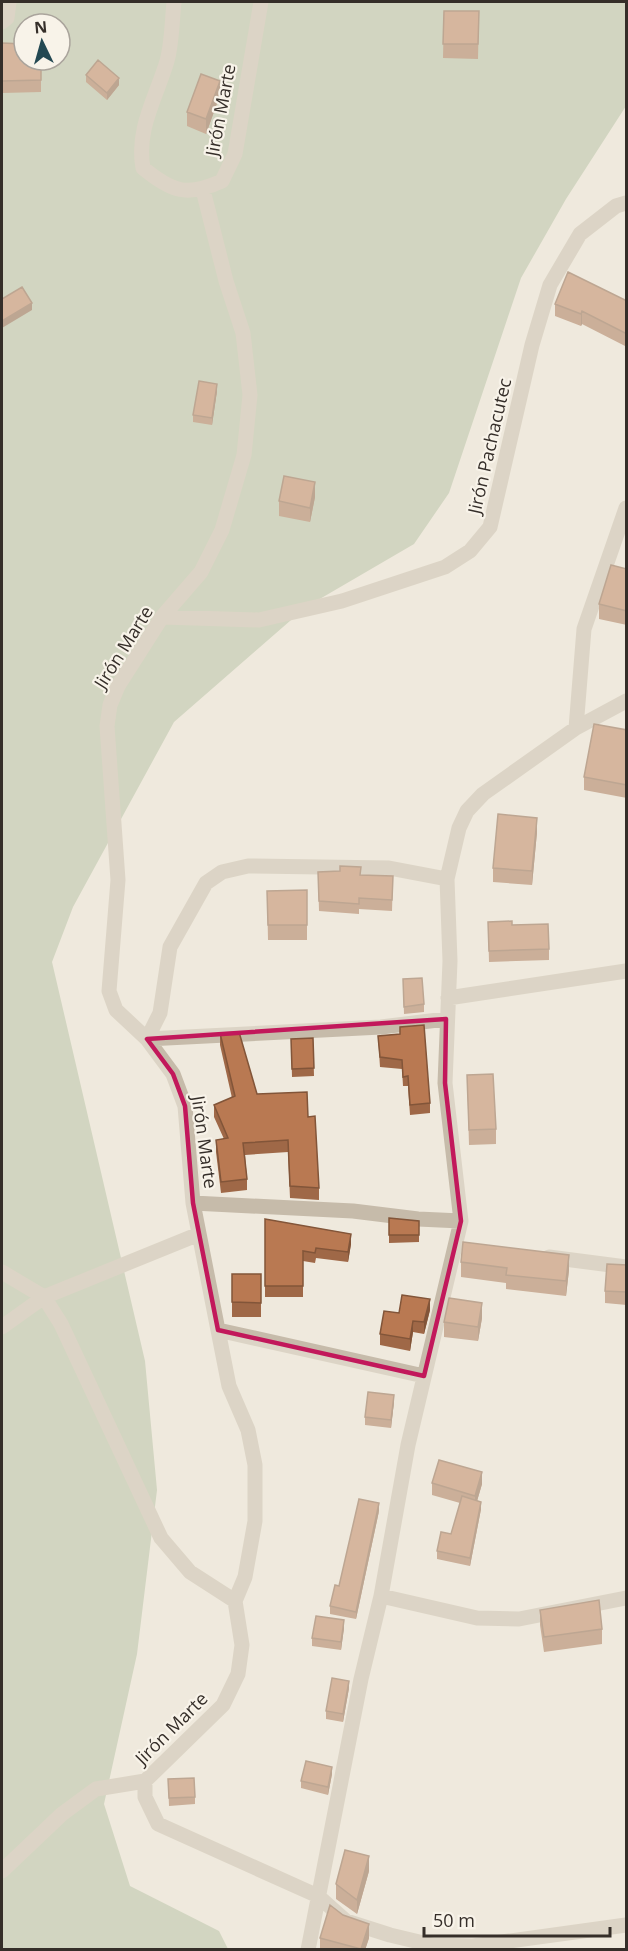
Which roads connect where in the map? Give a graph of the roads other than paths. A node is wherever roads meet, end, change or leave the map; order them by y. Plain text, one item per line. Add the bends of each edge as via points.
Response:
1 (9, 2) edge
2 (174, 2) edge
3 (261, 2) edge
4 (2, 22) edge
5 (203, 190) junction
6 (627, 203) edge
7 (627, 508) edge
8 (162, 617) junction
9 (627, 701) edge
10 (576, 728) junction
11 (447, 879) junction
12 (627, 970) edge
13 (448, 998) junction
14 (446, 1019) junction
15 (147, 1039) junction
16 (193, 1203) junction
17 (461, 1221) junction
18 (199, 1234) junction
19 (454, 1245) junction
20 (475, 1247) edge
21 (538, 1255) edge
22 (627, 1267) edge
23 (2, 1272) edge
24 (45, 1297) junction
25 (2, 1327) edge
26 (218, 1330) junction
27 (424, 1376) junction
28 (381, 1596) junction
29 (627, 1598) edge
30 (235, 1601) junction
31 (145, 1781) junction
32 (2, 1871) edge
33 (318, 1896) junction
34 (627, 1925) edge
35 (308, 1950) edge

1 - 4 street via 7,18
2 - 5 street via 167,61 153,94 140,149 143,168 161,183 181,192
3 - 5 street, Jirón Marte via 235,154 222,181
5 - 8 street, Jirón Marte via 243,333 250,395 244,455 222,530 201,572
6 - 8 street, Jirón Pachacutec via 616,206 580,234 550,285 532,345 490,527 470,551 445,567 342,601 259,620
7 - 10 street via 584,629
8 - 15 street, Jirón Marte via 118,686 107,726 118,880 109,991 116,1010
9 - 10 street
10 - 11 street via 483,794 467,811
11 - 13 street
11 - 15 street via 389,868 248,866 222,872 206,883 170,946 160,1013
12 - 13 street
13 - 14 street
14 - 15 street via 330,1030
14 - 17 street via 445,1083
15 - 16 street, Jirón Marte via 173,1074 184,1106
16 - 17 street
16 - 18 street, Jirón Marte
17 - 19 street
18 - 24 street
18 - 26 street, Jirón Marte
19 - 20 street
19 - 27 street
21 - 22 street
23 - 24 street
24 - 25 street
24 - 30 street via 161,1538 190,1572
26 - 27 street
26 - 30 street, Jirón Marte via 229,1386 248,1430 255,1465 255,1521 245,1577
27 - 28 street
28 - 29 street via 477,1618 519,1619
28 - 33 street
30 - 31 street, Jirón Marte via 242,1645 238,1674 223,1705
31 - 32 street via 96,1789 62,1814
31 - 33 street, Jirón Marte via 145,1797 158,1824
33 - 34 street, Jirón Marte via 346,1921 432,1945 473,1946
33 - 35 street

